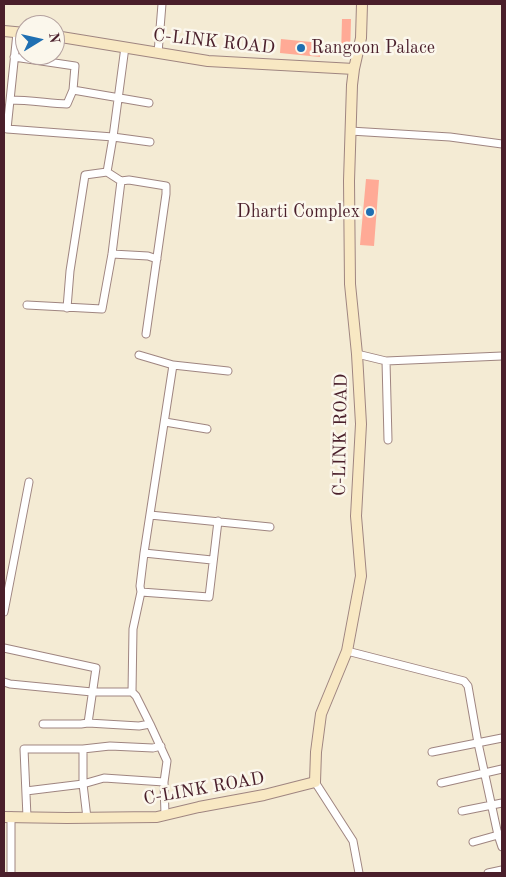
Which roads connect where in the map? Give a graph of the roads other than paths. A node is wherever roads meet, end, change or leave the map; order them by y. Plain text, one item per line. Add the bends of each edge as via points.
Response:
1 (162, 4) edge
2 (362, 4) edge
3 (65, 38) edge
4 (125, 47) junction
5 (158, 53) junction
6 (15, 54) edge
7 (14, 57) junction
8 (354, 69) junction
9 (72, 90) junction
10 (118, 97) junction
11 (10, 100) junction
12 (149, 103) dead end
13 (350, 131) junction
14 (114, 137) junction
15 (150, 142) dead end
16 (502, 144) edge
17 (107, 172) junction
18 (121, 181) junction
19 (112, 254) junction
20 (157, 259) junction
21 (27, 305) dead end
22 (67, 308) junction
23 (146, 334) dead end
24 (357, 354) junction
25 (139, 355) dead end
26 (502, 356) edge
27 (386, 361) junction
28 (173, 365) junction
29 (228, 372) dead end
30 (165, 422) junction
31 (207, 428) dead end
32 (388, 440) dead end
33 (29, 482) dead end
34 (150, 515) junction
35 (218, 521) junction
36 (270, 527) dead end
37 (144, 553) junction
38 (212, 560) junction
39 (141, 592) junction
40 (4, 612) edge
41 (4, 648) edge
42 (347, 651) junction
43 (4, 682) edge
44 (92, 692) junction
45 (132, 692) junction
46 (88, 723) junction
47 (44, 724) dead end
48 (150, 724) junction
49 (502, 738) edge
50 (478, 743) junction
51 (161, 746) junction
52 (83, 749) junction
53 (432, 752) dead end
54 (502, 769) edge
55 (485, 772) junction
56 (164, 782) junction
57 (315, 782) junction
58 (442, 783) dead end
59 (83, 784) junction
60 (26, 791) junction
61 (502, 803) edge
62 (492, 804) junction
63 (462, 811) dead end
64 (165, 815) junction
65 (7, 816) edge
66 (27, 817) junction
67 (87, 818) junction
68 (500, 834) edge
69 (473, 842) dead end
70 (502, 847) edge
71 (502, 870) edge
72 (11, 873) edge
73 (359, 873) edge
74 (488, 873) edge

1 - 5 street
2 - 8 street via 361,38
3 - 4 street, C-LINK ROAD
4 - 5 street, C-LINK ROAD
4 - 10 street
5 - 8 street, C-LINK ROAD via 208,61
6 - 7 street
7 - 9 street via 75,66
7 - 11 street
8 - 13 street, C-LINK ROAD
9 - 10 street
9 - 11 street via 67,104
10 - 12 street
10 - 14 street
11 - 14 street via 7,129
13 - 16 street via 450,137
13 - 24 street, C-LINK ROAD via 350,284
14 - 15 street
14 - 17 street
17 - 18 street
17 - 22 street via 84,175
18 - 19 street
18 - 20 street via 166,186
19 - 20 street
19 - 22 street via 102,309
20 - 23 street
21 - 22 street
24 - 27 street
24 - 42 street, C-LINK ROAD via 361,424 356,516 361,576
25 - 28 street
26 - 27 street
27 - 32 street
28 - 29 street
28 - 30 street
30 - 31 street
30 - 34 street
33 - 40 street
34 - 35 street
34 - 37 street
35 - 36 street
35 - 38 street
37 - 38 street
37 - 39 street
38 - 39 street via 209,597
39 - 45 street via 134,629
41 - 44 street via 96,668
42 - 50 street via 464,681 468,686
42 - 57 street, C-LINK ROAD via 321,714
43 - 44 street
44 - 45 street
44 - 46 street
45 - 48 street
46 - 47 street
46 - 48 street
48 - 51 street
49 - 50 street
50 - 53 street
50 - 55 street
51 - 52 street
51 - 56 street via 167,761
52 - 59 street
52 - 60 street via 24,749
54 - 55 street
55 - 58 street
55 - 62 street
56 - 59 street via 104,778
56 - 64 street
57 - 64 street, C-LINK ROAD
57 - 73 street via 353,841
59 - 60 street
59 - 67 street
60 - 66 street
61 - 62 street
62 - 63 street
62 - 68 street
64 - 67 street, C-LINK ROAD
65 - 66 street, C-LINK ROAD
65 - 72 street
66 - 67 street, C-LINK ROAD
68 - 69 street
68 - 70 street
71 - 74 street

